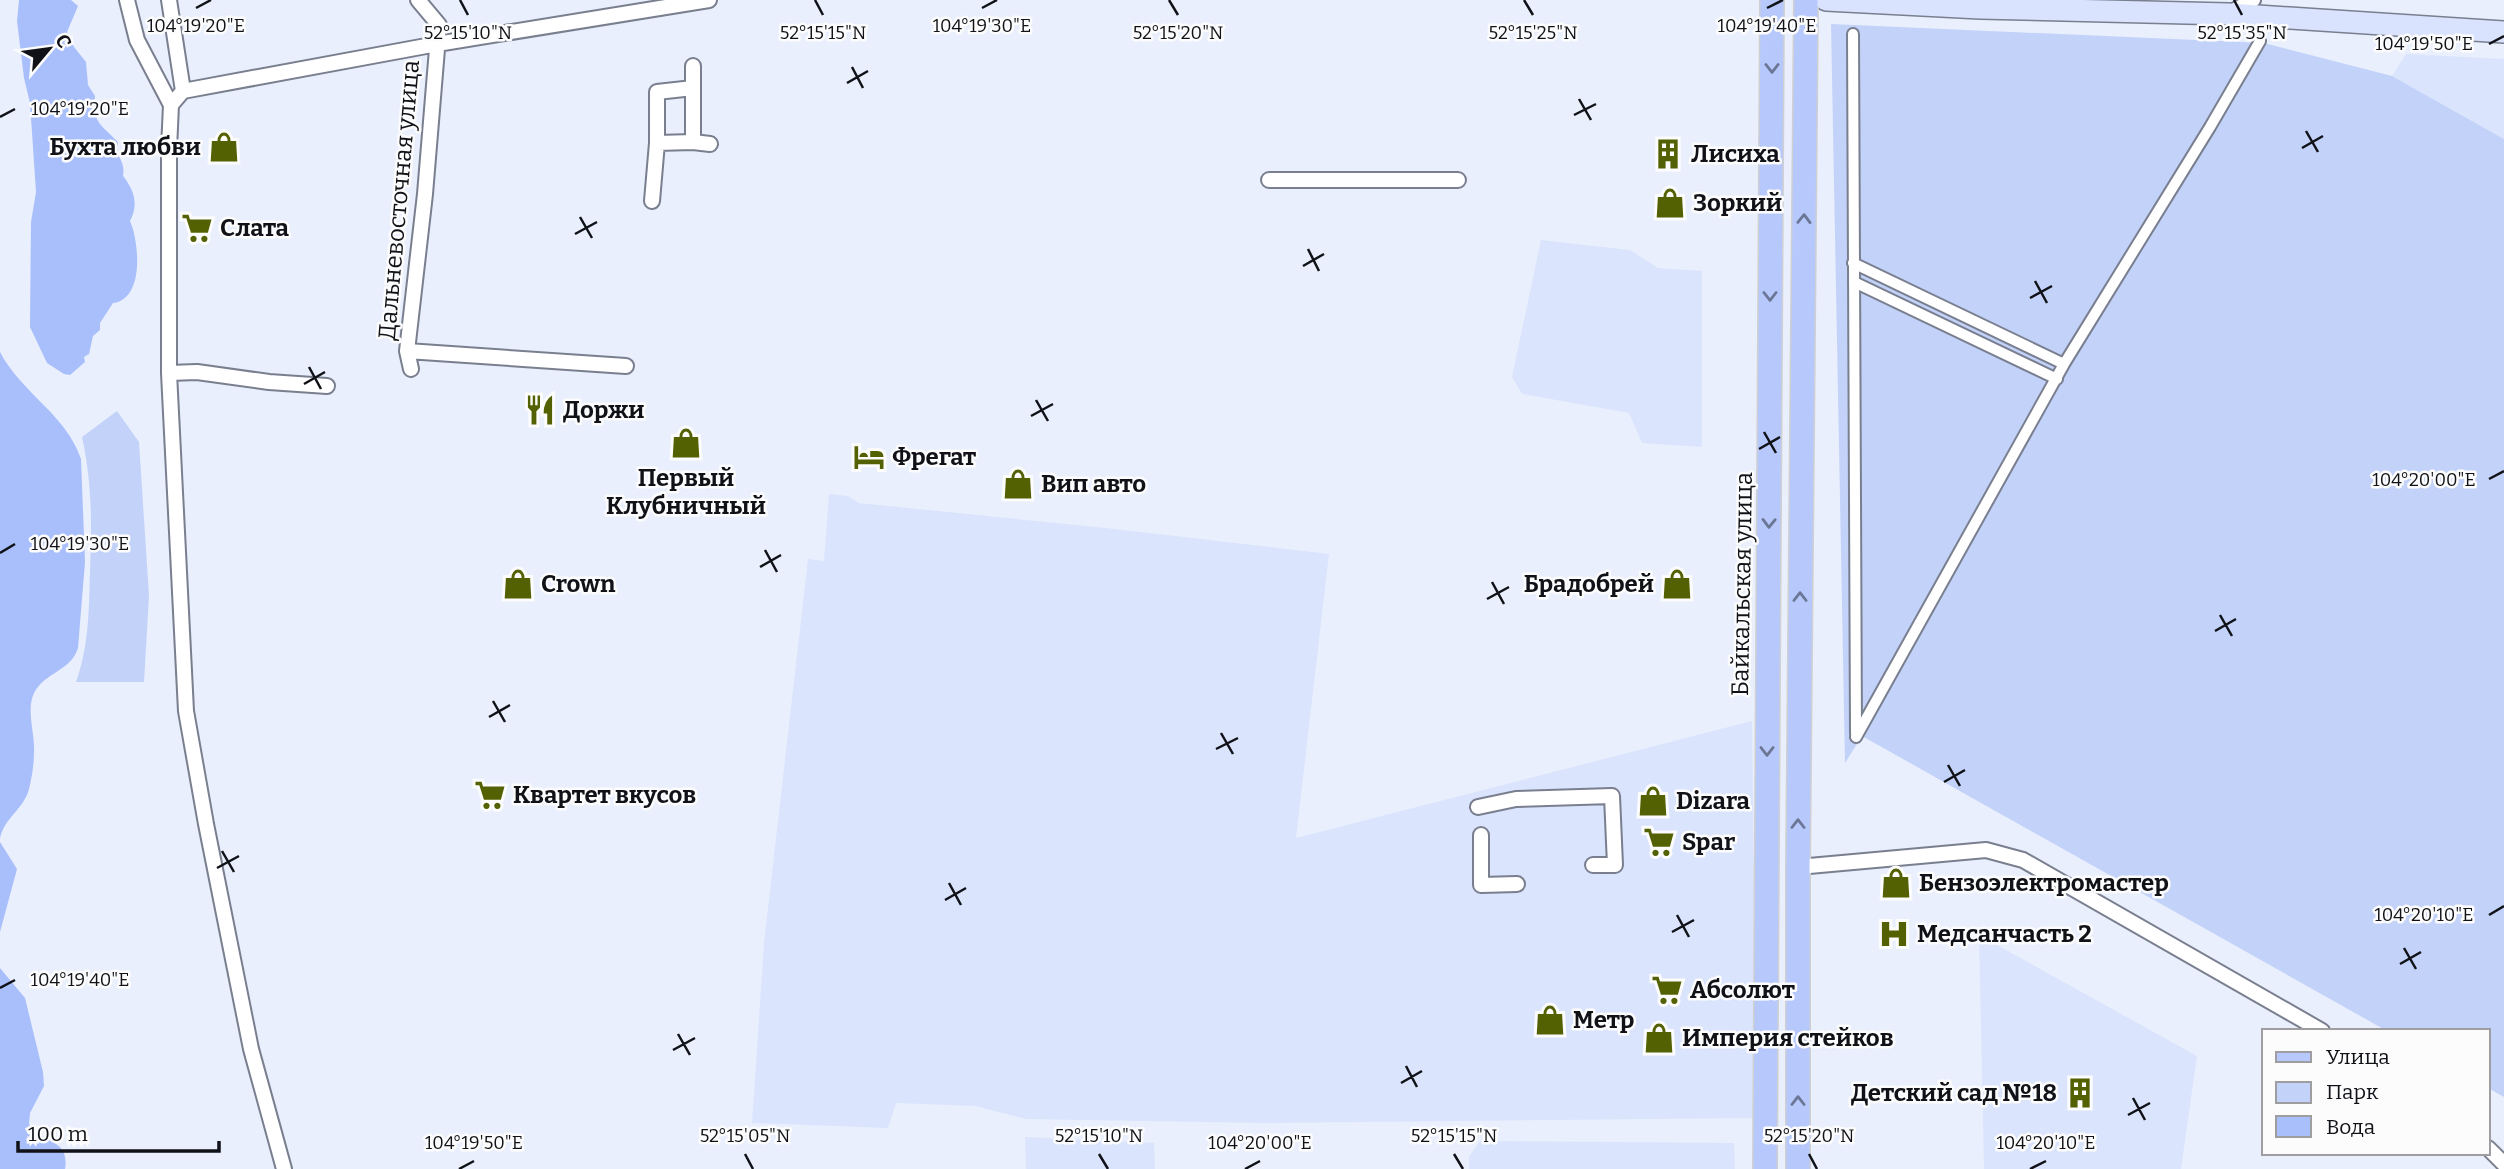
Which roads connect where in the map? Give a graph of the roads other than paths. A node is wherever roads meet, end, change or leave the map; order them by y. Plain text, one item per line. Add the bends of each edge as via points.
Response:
1 (127, 0) edge
2 (169, 0) edge
3 (418, 0) edge
4 (709, 0) edge
5 (1772, 0) edge
6 (1806, 0) edge
7 (1826, 0) edge
8 (2253, 0) edge
9 (1980, 4) edge
10 (2228, 14) junction
11 (2504, 32) edge
12 (1853, 34) dead end
13 (2260, 41) dead end
14 (437, 44) junction
15 (694, 66) dead end
16 (693, 88) junction
17 (183, 91) junction
18 (171, 105) junction
19 (693, 142) junction
20 (657, 143) junction
21 (710, 144) dead end
22 (1269, 180) dead end
23 (1458, 180) dead end
24 (652, 201) dead end
25 (1853, 262) junction
26 (1854, 282) junction
27 (407, 351) junction
28 (2064, 364) junction
29 (626, 366) dead end
30 (411, 369) dead end
31 (169, 373) junction
32 (2057, 379) junction
33 (327, 386) dead end
34 (1478, 807) dead end
35 (1481, 835) dead end
36 (1593, 865) dead end
37 (1798, 867) junction
38 (1517, 884) dead end
39 (2318, 1029) edge
40 (2490, 1150) edge
41 (2504, 1164) edge
42 (284, 1169) edge
43 (1765, 1169) edge
44 (1798, 1169) edge

1 - 18 street via 137,40
2 - 17 street
3 - 14 street, Дальневосточная улица via 439,25
4 - 14 street
5 -> 43 main road, Байкальская улица
37 -> 6 main road
7 - 9 main road
8 - 10 street
9 - 10 main road
10 - 11 main road
12 - 25 street
13 - 28 street
14 - 17 street
14 - 27 street, Дальневосточная улица
15 - 16 street
16 - 19 street
16 - 20 street via 657,92
17 - 18 street
18 - 31 street
19 - 20 street
19 - 21 street
20 - 24 street
22 - 23 street
25 - 26 street
25 - 28 street
26 - 32 street
26 - 32 street via 1856,737
27 - 29 street
27 - 30 street, Дальневосточная улица
28 - 32 street
31 - 33 street
31 - 42 street via 187,711 251,1049
34 - 36 street via 1516,799 1612,796 1615,865
35 - 38 street via 1481,885
37 - 39 street via 1986,850 2022,860
44 -> 37 main road
40 - 41 street

